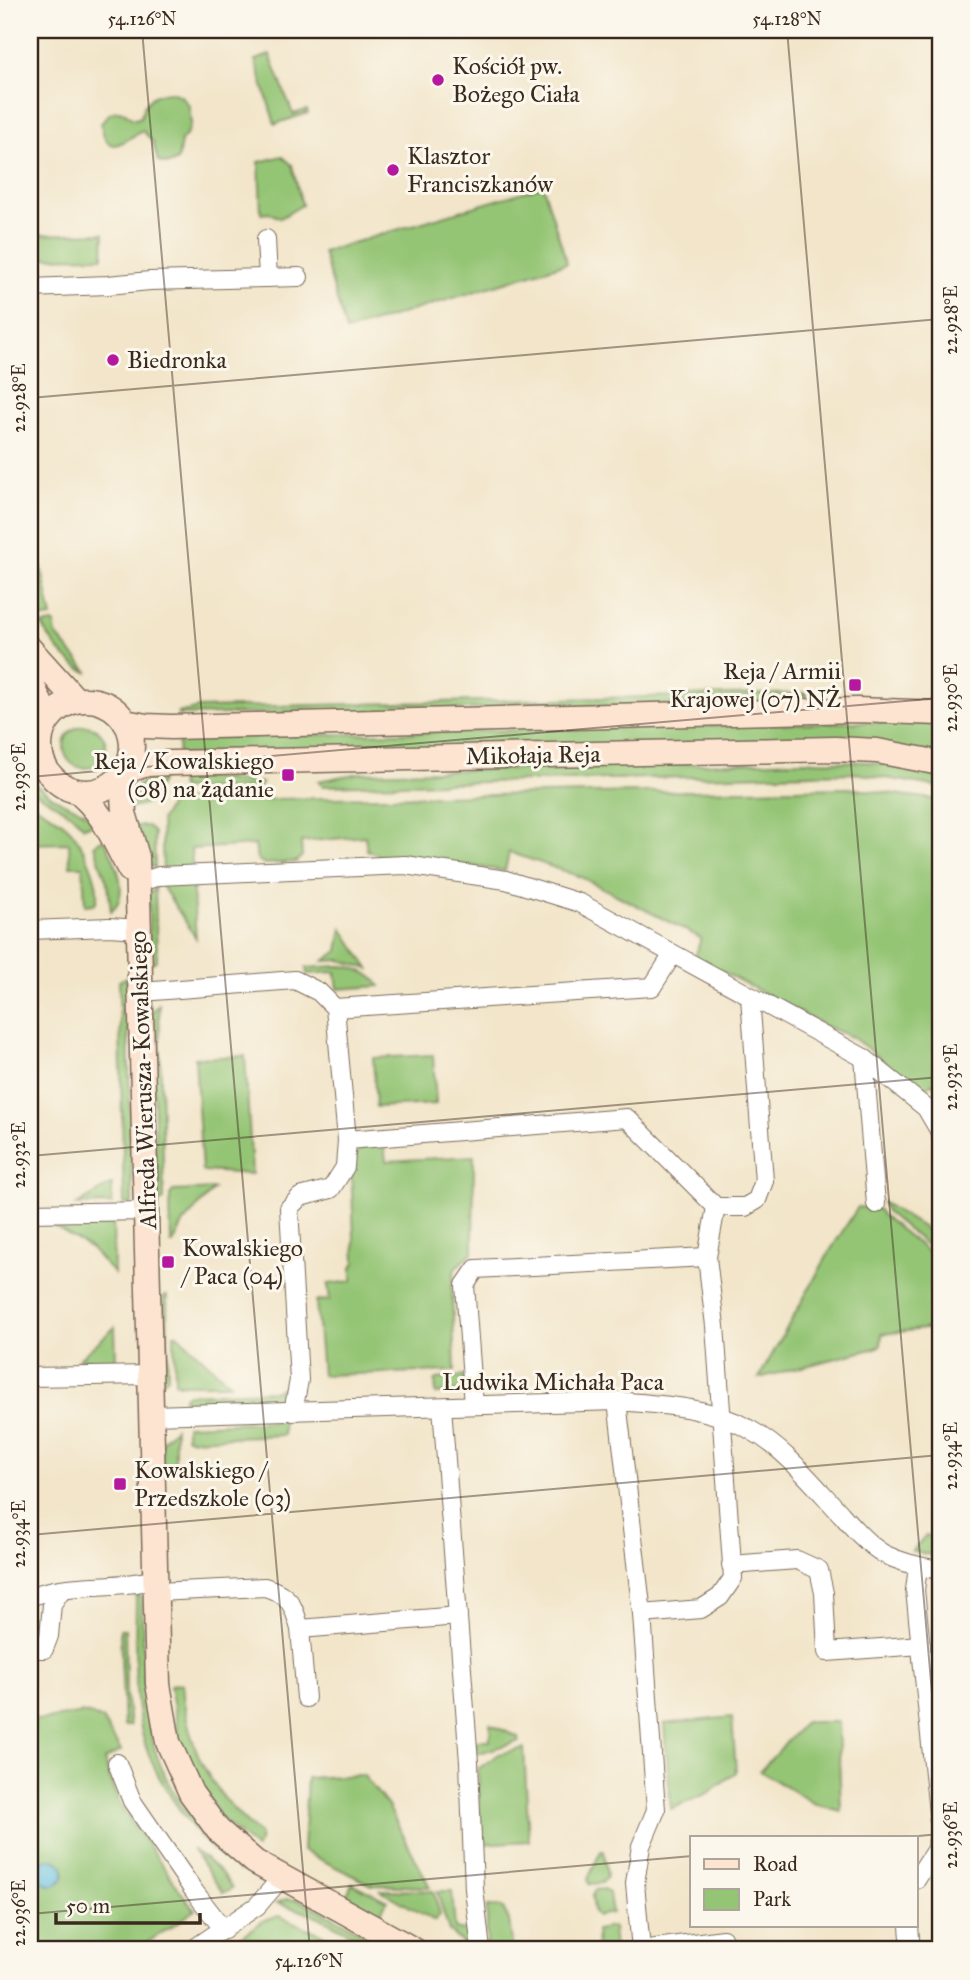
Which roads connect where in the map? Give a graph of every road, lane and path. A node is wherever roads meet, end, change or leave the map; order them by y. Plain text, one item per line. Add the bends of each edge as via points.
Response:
1 (266, 239) dead end
2 (299, 277) dead end
3 (268, 278) junction
4 (30, 288) edge
5 (30, 649) edge
6 (30, 680) edge
7 (76, 700) junction
8 (940, 713) edge
9 (41, 722) edge
10 (125, 722) junction
11 (940, 762) edge
12 (40, 772) edge
13 (123, 773) junction
14 (77, 791) junction
15 (138, 883) junction
16 (139, 929) junction
17 (30, 930) edge
18 (673, 954) junction
19 (141, 992) junction
20 (750, 997) junction
21 (335, 1007) junction
22 (864, 1058) junction
23 (940, 1132) edge
24 (348, 1140) junction
25 (876, 1204) dead end
26 (716, 1207) junction
27 (147, 1211) junction
28 (30, 1213) edge
29 (707, 1257) junction
30 (151, 1375) junction
31 (30, 1377) edge
32 (617, 1402) junction
33 (474, 1405) junction
34 (442, 1407) junction
35 (293, 1412) junction
36 (152, 1415) junction
37 (720, 1415) junction
38 (731, 1565) junction
39 (918, 1567) junction
40 (940, 1570) edge
41 (156, 1586) junction
42 (62, 1589) junction
43 (30, 1597) edge
44 (642, 1614) junction
45 (458, 1616) junction
46 (300, 1629) junction
47 (921, 1645) junction
48 (30, 1649) edge
49 (306, 1698) dead end
50 (117, 1763) dead end
51 (282, 1877) junction
52 (918, 1877) edge
53 (909, 1927) edge
54 (224, 1930) junction
55 (192, 1950) edge
56 (414, 1950) edge
57 (481, 1950) edge
58 (641, 1950) edge
59 (725, 1950) edge
60 (911, 1950) edge

1 - 3 street
2 - 3 street
3 - 4 street
5 - 7 street
6 - 9 street
7 - 9 street
7 - 10 street via 109,705
8 - 10 street, Mikołaja Reja via 845,711 171,727
9 - 12 street
10 - 13 street via 132,755
11 - 13 street, Mikołaja Reja via 835,749 171,763 147,764
12 - 14 street
13 - 14 street via 106,788
13 - 15 street, Alfreda Wierusza-Kowalskiego via 124,813
14 - 15 street, Alfreda Wierusza-Kowalskiego via 105,821
15 - 16 street, Alfreda Wierusza-Kowalskiego
15 - 18 street via 159,876 405,865 506,880 580,903
16 - 17 street
16 - 19 street, Alfreda Wierusza-Kowalskiego
18 - 20 street
18 - 21 street via 652,987
19 - 21 street via 295,980
19 - 27 street, Alfreda Wierusza-Kowalskiego
20 - 22 street
20 - 26 street via 764,1181 757,1200 745,1207
21 - 24 street
22 - 23 street via 926,1108
22 - 25 street
24 - 26 street via 627,1118
24 - 35 street via 345,1167 331,1189 300,1197 289,1208 299,1380
26 - 29 street
27 - 28 street
27 - 30 street, Alfreda Wierusza-Kowalskiego
29 - 33 street via 476,1269 465,1285
29 - 37 street
30 - 31 street
30 - 36 street, Alfreda Wierusza-Kowalskiego
32 - 33 street, Ludwika Michała Paca
32 - 37 street, Ludwika Michała Paca
32 - 44 street
33 - 34 street, Ludwika Michała Paca
34 - 35 street, Ludwika Michała Paca
34 - 45 street
35 - 36 street, Ludwika Michała Paca
36 - 41 street, Alfreda Wierusza-Kowalskiego
37 - 38 street
37 - 39 street, Ludwika Michała Paca via 785,1454 882,1553
38 - 44 street via 733,1578 720,1597 701,1609
38 - 47 street via 797,1560 819,1570 827,1652
39 - 40 street, Ludwika Michała Paca
39 - 47 street via 915,1590
41 - 42 street
41 - 46 street via 265,1587 281,1592 293,1606
41 - 51 street, Alfreda Wierusza-Kowalskiego via 158,1684 168,1742 191,1793 218,1830
42 - 43 street
42 - 48 street via 52,1604 44,1649
44 - 58 street via 656,1810 641,1846 635,1883
45 - 46 street
45 - 57 street
46 - 49 street
47 - 52 street via 940,1832 936,1849
50 - 54 street via 132,1801
51 - 54 street via 257,1906
51 - 56 street, Alfreda Wierusza-Kowalskiego
53 - 60 street
54 - 55 street
58 - 59 street via 723,1939

